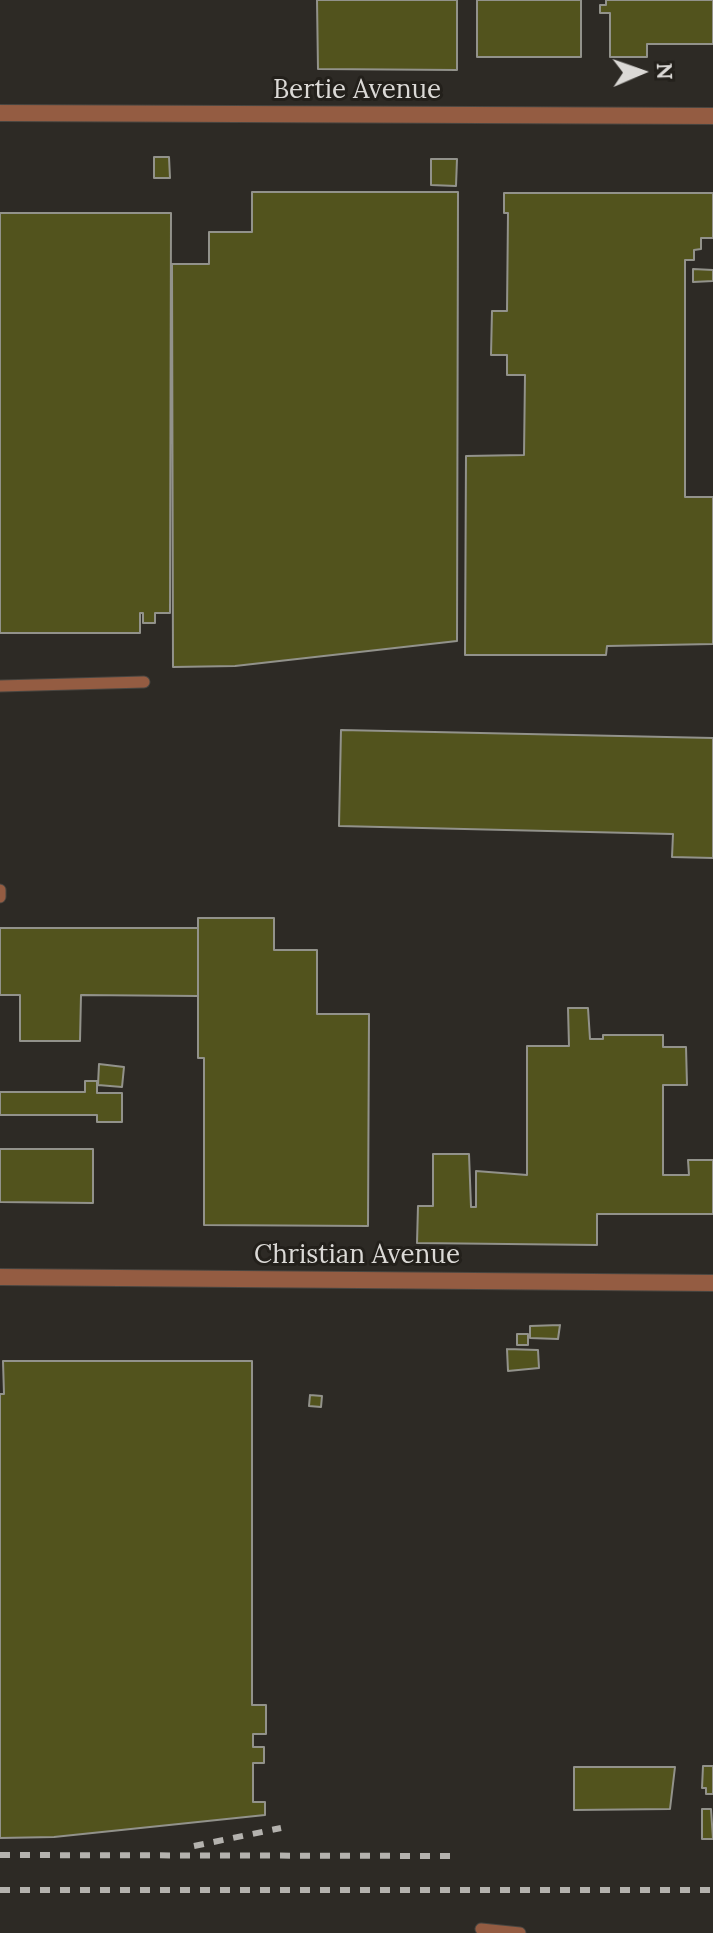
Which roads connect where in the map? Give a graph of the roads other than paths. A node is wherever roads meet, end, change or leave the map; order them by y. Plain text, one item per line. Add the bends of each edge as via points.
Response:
1 (0, 113) edge
2 (713, 116) edge
3 (144, 682) dead end
4 (0, 686) edge
5 (0, 890) edge
6 (0, 897) edge
7 (0, 1277) edge
8 (713, 1283) edge
9 (481, 1929) dead end
10 (520, 1933) edge

1 - 2 street, Bertie Avenue
3 - 4 lane
5 - 6 lane
7 - 8 street, Christian Avenue
9 - 10 lane

